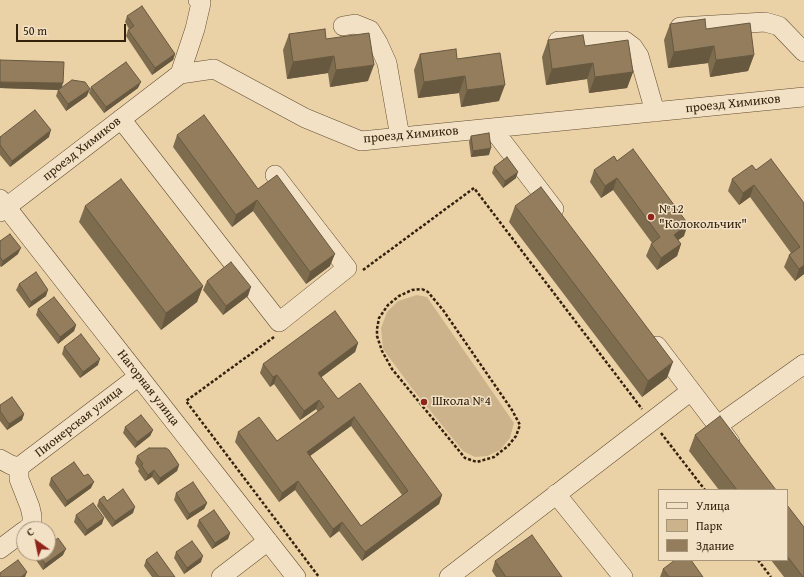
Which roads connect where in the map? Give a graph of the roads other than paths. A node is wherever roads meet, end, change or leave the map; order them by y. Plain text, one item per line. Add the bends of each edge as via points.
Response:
1 (198, 0) edge
2 (343, 26) dead end
3 (677, 27) edge
4 (548, 41) edge
5 (804, 52) edge
6 (180, 74) junction
7 (804, 97) edge
8 (655, 112) junction
9 (121, 119) junction
10 (492, 128) junction
11 (400, 137) junction
12 (274, 176) edge
13 (2, 206) edge
14 (563, 222) edge
15 (648, 335) edge
16 (804, 364) edge
17 (139, 376) junction
18 (691, 391) junction
19 (717, 426) junction
20 (0, 458) edge
21 (741, 458) edge
22 (20, 468) junction
23 (556, 494) junction
24 (32, 521) edge
25 (16, 537) edge
26 (268, 541) junction
27 (0, 549) edge
28 (222, 577) edge
29 (296, 577) edge
30 (449, 577) edge
31 (623, 577) edge

1 - 6 street via 201,2 196,29
2 - 11 street via 355,24 370,30 378,43 387,63
3 - 5 street via 765,22 779,26
4 - 8 street via 626,40 639,56
6 - 9 street, проезд Химиков
6 - 11 street, проезд Химиков via 214,69 305,118 361,141
7 - 8 street, проезд Химиков
8 - 10 street, проезд Химиков
9 - 12 street via 279,322 347,268
9 - 13 street, проезд Химиков
10 - 11 street, проезд Химиков
10 - 14 street
13 - 17 street, Нагорная улица
15 - 18 street
16 - 19 street
17 - 22 street, Пионерская улица
17 - 26 street, Нагорная улица
18 - 19 street
18 - 23 street
19 - 21 street
20 - 22 street
22 - 24 street via 19,479 30,507
23 - 30 street
23 - 31 street
25 - 27 street
26 - 28 street
26 - 29 street, Нагорная улица

